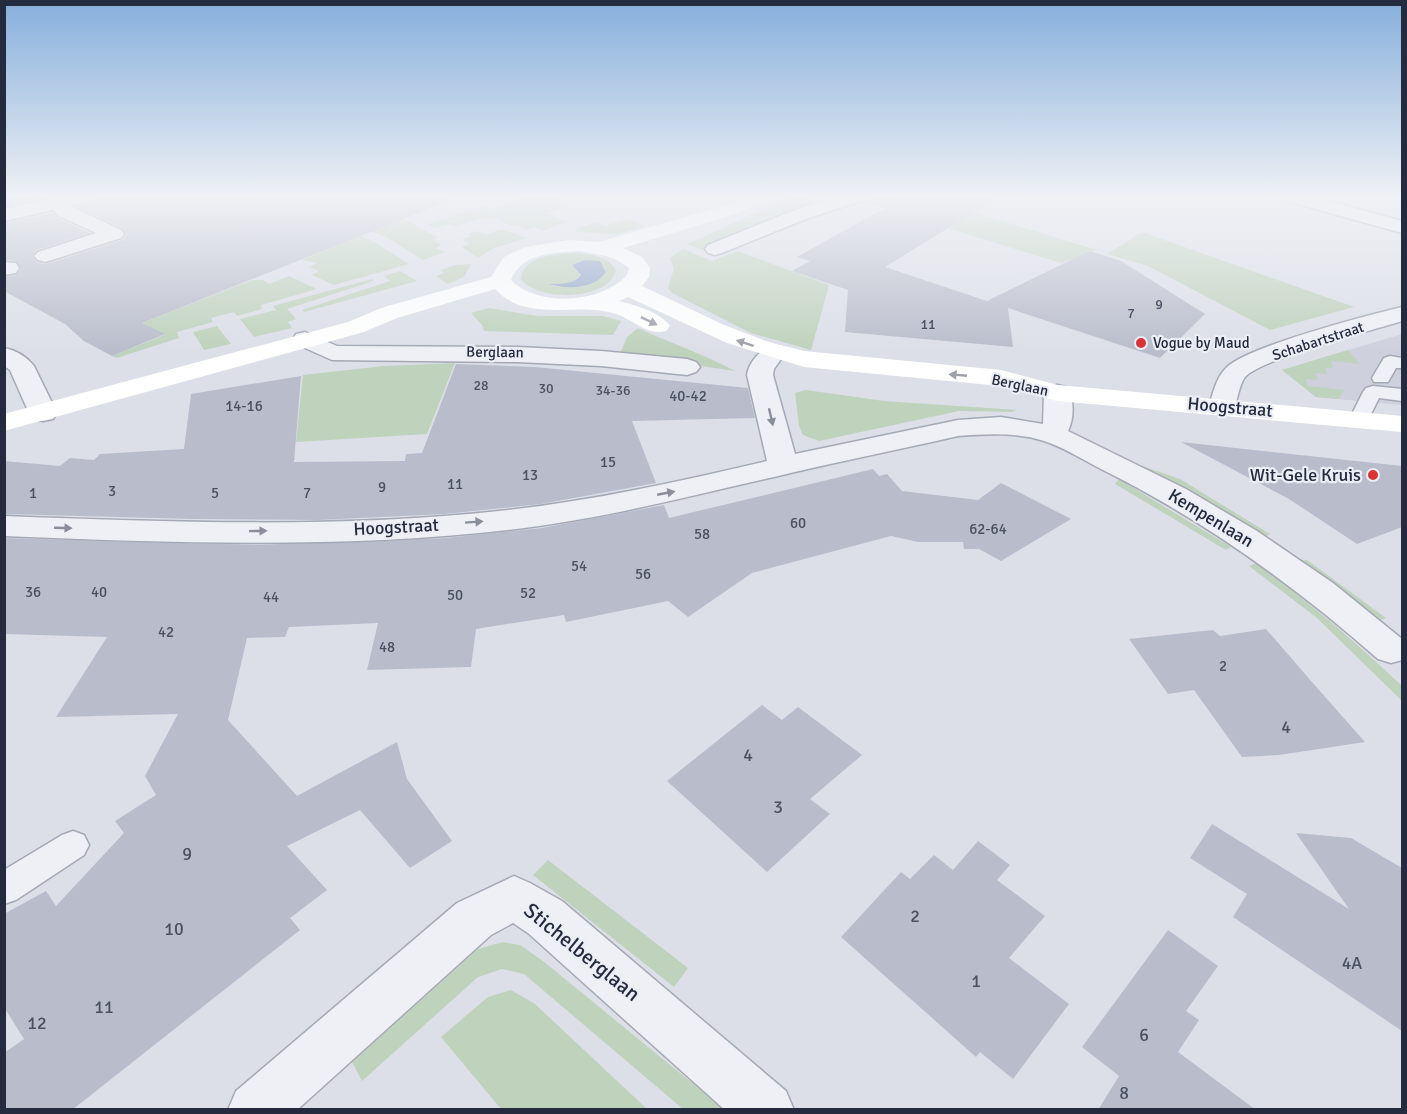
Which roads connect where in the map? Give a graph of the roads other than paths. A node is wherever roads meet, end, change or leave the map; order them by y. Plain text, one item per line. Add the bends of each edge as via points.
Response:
1 (70, 248) edge
2 (546, 248) edge
3 (606, 248) edge
4 (658, 248) edge
5 (45, 256) dead end
6 (635, 262) junction
7 (507, 288) junction
8 (628, 288) junction
9 (594, 302) junction
10 (1402, 314) edge
11 (305, 339) junction
12 (4, 355) edge
13 (767, 360) junction
14 (687, 367) dead end
15 (1390, 369) edge
16 (1402, 380) edge
17 (1057, 393) junction
18 (1402, 395) edge
19 (1222, 406) junction
20 (38, 408) junction
21 (1359, 420) junction
22 (1402, 424) edge
23 (4, 425) edge
24 (1052, 434) junction
25 (783, 466) junction
26 (4, 526) edge
27 (1391, 650) dead end
28 (73, 845) dead end
29 (4, 889) edge
30 (255, 1110) edge
31 (766, 1110) edge

1 - 5 street
2 - 7 main road via 514,260 502,270
3 - 6 main road
4 - 6 main road
6 - 8 main road via 637,279
7 - 9 main road, Berglaan via 536,303
7 - 11 main road, Berglaan via 385,325 356,327
8 - 9 main road, Berglaan
13 -> 8 main road, Berglaan
9 -> 13 main road, Berglaan via 627,310 701,347
10 - 19 street, Schabartstraat via 1243,366 1234,373
11 - 14 street, Berglaan via 332,353 522,352
11 - 20 main road, Berglaan
12 - 20 street via 21,366
13 - 17 main road, Berglaan via 867,386 1014,398
13 -> 25 street via 760,375
15 - 16 lane
15 - 18 lane
15 - 21 lane
17 - 19 main road, Hoogstraat
17 - 24 street via 1059,421
19 - 21 main road, Hoogstraat
20 - 23 main road, Berglaan
21 - 22 main road, Hoogstraat
24 - 25 street, Hoogstraat via 1001,425 958,428
24 - 27 street, Kempenlaan via 1153,483 1246,538 1350,614
26 -> 25 street, Hoogstraat via 198,532 370,529 507,520 600,506
28 - 29 lane
30 - 31 street, Stichelberglaan via 474,919 514,898 545,917

